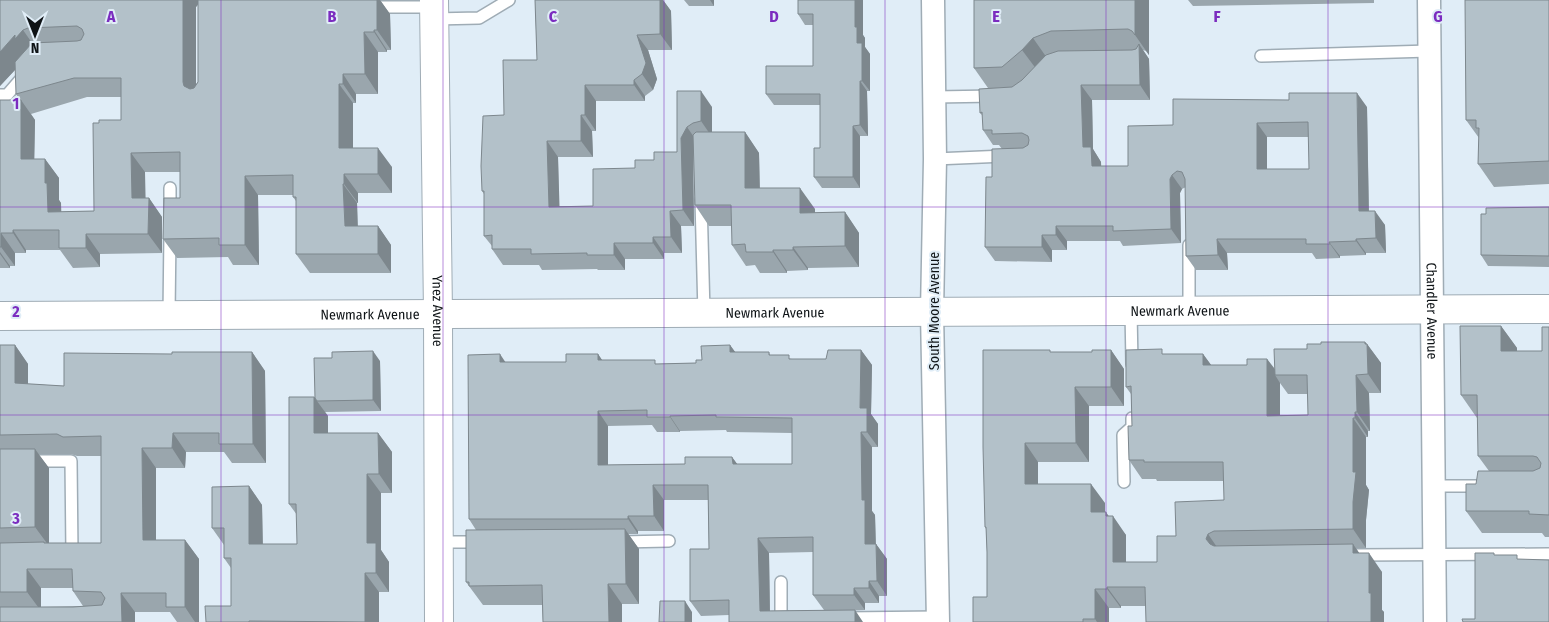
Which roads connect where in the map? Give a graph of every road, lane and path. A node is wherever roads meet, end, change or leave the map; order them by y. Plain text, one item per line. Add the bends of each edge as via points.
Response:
1 (508, 0) edge
2 (933, 0) edge
3 (1429, 0) edge
4 (354, 7) edge
5 (434, 8) edge
6 (1429, 51) junction
7 (1261, 56) dead end
8 (36, 61) edge
9 (0, 95) edge
10 (1003, 96) edge
11 (934, 97) junction
12 (1013, 156) edge
13 (935, 159) junction
14 (701, 186) edge
15 (170, 188) dead end
16 (1189, 232) edge
17 (1431, 309) junction
18 (1549, 309) edge
19 (1131, 311) junction
20 (1190, 311) junction
21 (932, 312) junction
22 (704, 313) junction
23 (438, 314) junction
24 (169, 315) junction
25 (0, 316) edge
26 (1132, 371) edge
27 (1132, 408) edge
28 (0, 461) edge
29 (1124, 482) dead end
30 (1435, 486) junction
31 (1492, 486) edge
32 (669, 541) dead end
33 (439, 542) junction
34 (489, 542) edge
35 (609, 542) edge
36 (54, 554) edge
37 (1435, 554) junction
38 (1549, 554) edge
39 (1345, 555) edge
40 (781, 582) dead end
41 (804, 618) edge
42 (833, 618) edge
43 (938, 619) edge
44 (439, 622) edge
45 (1435, 622) edge

1 - 5 lane via 479,18
2 - 11 street, South Moore Avenue
3 - 6 street, Chandler Avenue
4 - 5 lane
5 - 23 street, Ynez Avenue
6 - 7 lane
6 - 17 street, Chandler Avenue
8 - 9 lane via 7,95
10 - 11 lane
11 - 13 street, South Moore Avenue
12 - 13 lane
13 - 21 street, South Moore Avenue
14 - 22 lane
15 - 24 lane
16 - 20 lane
17 - 18 street, Newmark Avenue
17 - 20 street, Newmark Avenue
17 - 30 street, Chandler Avenue
19 - 20 street, Newmark Avenue
19 - 21 street, Newmark Avenue
19 - 26 lane
21 - 22 street, Newmark Avenue
21 - 43 street, South Moore Avenue
22 - 23 street, Newmark Avenue
23 - 24 street, Newmark Avenue
23 - 33 street, Ynez Avenue
24 - 25 street, Newmark Avenue
27 - 29 lane via 1132,427 1123,435
28 - 36 lane via 71,461 72,553
30 - 31 lane
30 - 37 street, Chandler Avenue
32 - 35 lane
33 - 34 lane
33 - 44 street, Ynez Avenue
37 - 38 lane
37 - 39 lane
37 - 45 street, Chandler Avenue
40 - 41 lane via 781,612 785,618
42 - 43 lane

